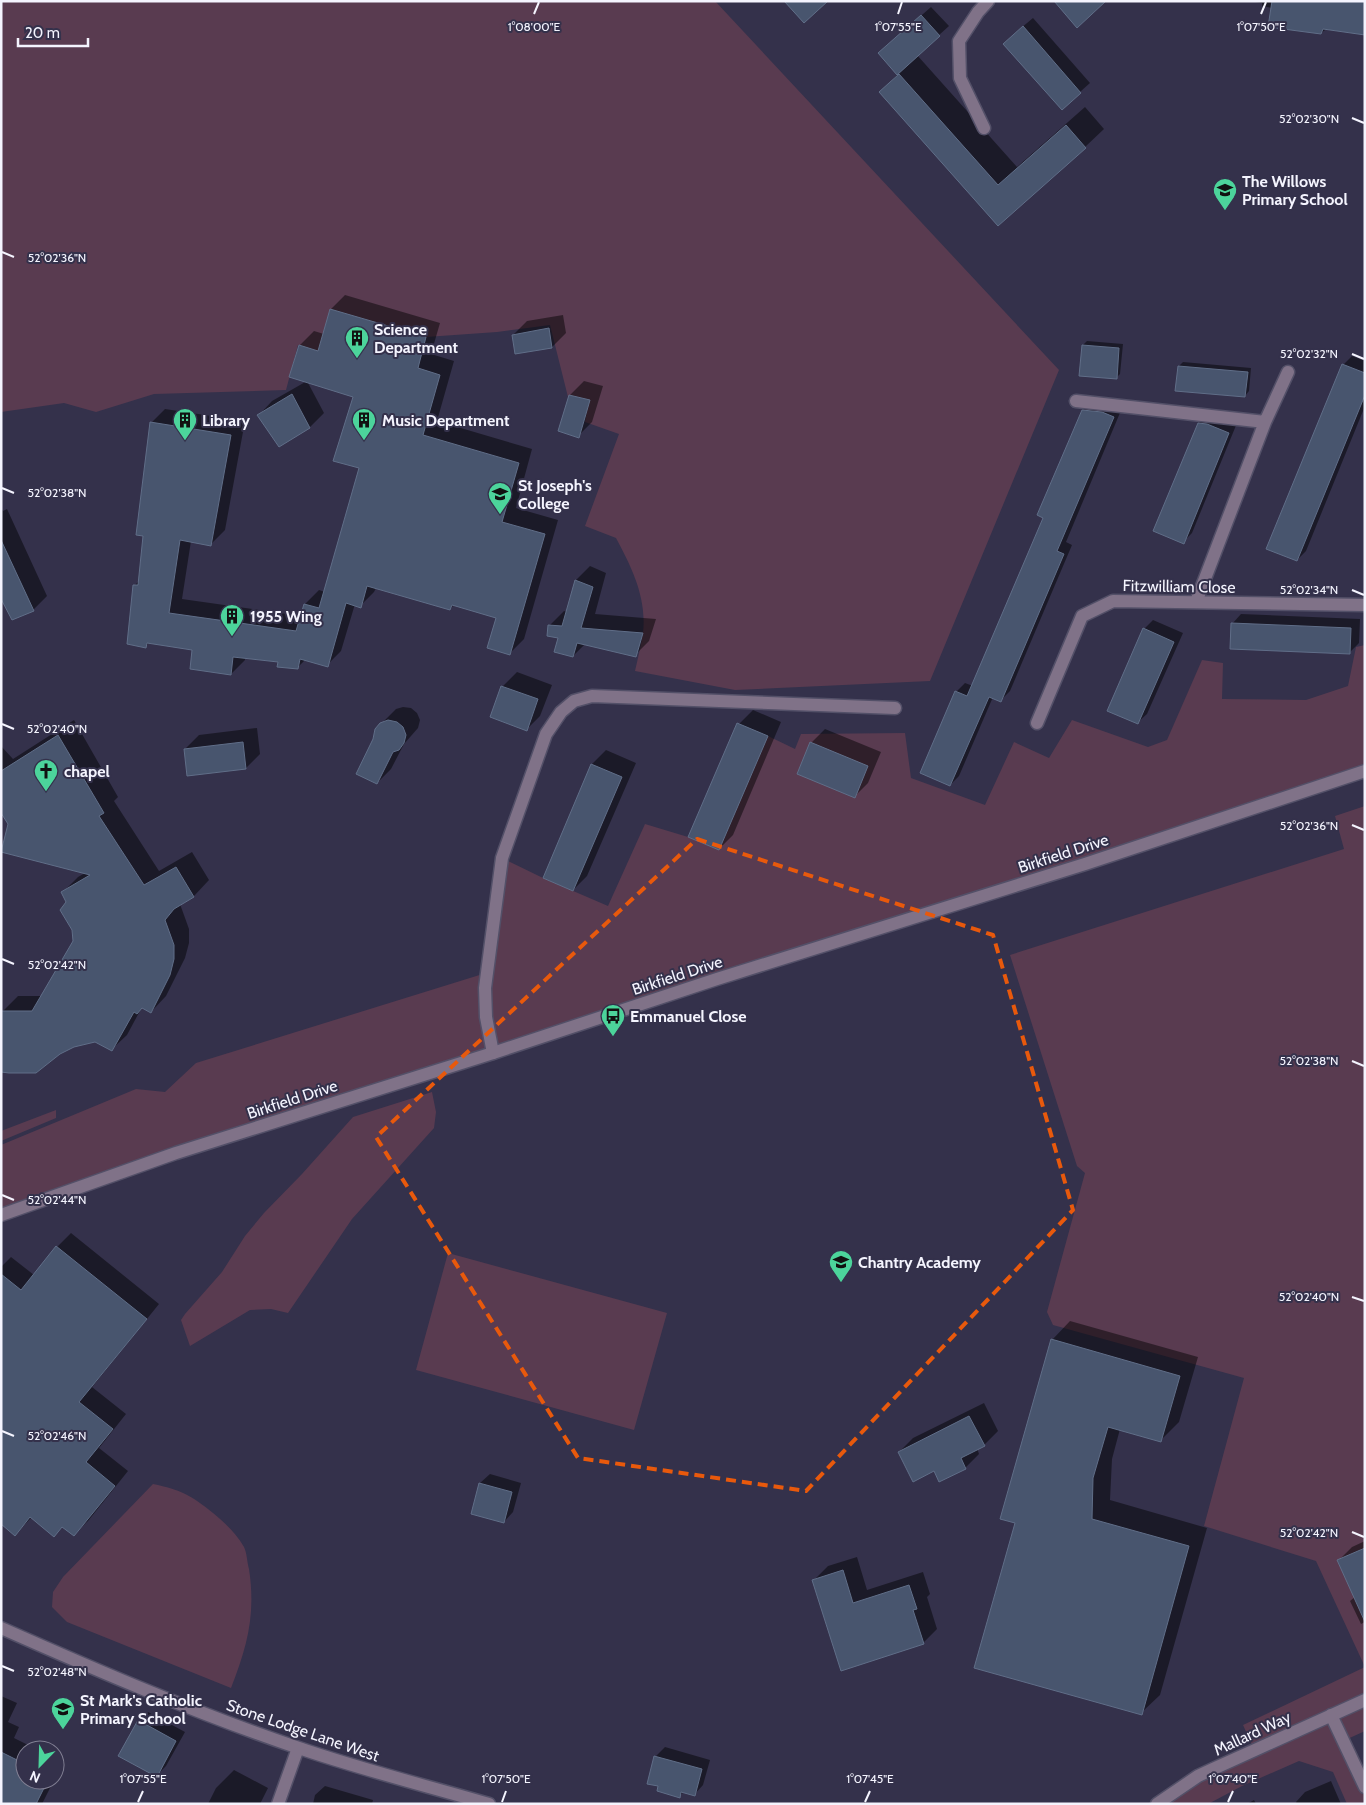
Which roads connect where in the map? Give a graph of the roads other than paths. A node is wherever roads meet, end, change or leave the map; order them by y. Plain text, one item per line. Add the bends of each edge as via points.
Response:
1 (988, 1) edge
2 (984, 128) dead end
3 (1288, 372) dead end
4 (1076, 401) dead end
5 (1265, 422) junction
6 (1196, 602) junction
7 (1365, 605) edge
8 (895, 708) dead end
9 (1037, 723) dead end
10 (1365, 771) edge
11 (493, 1053) junction
12 (1, 1215) edge
13 (1, 1628) edge
14 (1365, 1700) edge
15 (1331, 1715) junction
16 (298, 1748) junction
17 (1365, 1787) edge
18 (278, 1804) edge
19 (489, 1804) edge
20 (1157, 1804) edge

1 - 2 street via 959,40 960,78
3 - 5 street
4 - 5 street
5 - 6 street
6 - 7 street, Fitzwilliam Close
6 - 9 street, Fitzwilliam Close via 1113,600 1082,616
8 - 11 street via 592,696 574,701 561,712 546,734 502,858 485,995
10 - 11 street, Birkfield Drive
11 - 12 street, Birkfield Drive via 176,1153
13 - 16 street, Stone Lodge Lane West via 187,1707
14 - 15 street, Mallard Way
15 - 17 street
15 - 20 street, Mallard Way via 1206,1772
16 - 18 street
16 - 19 street, Stone Lodge Lane West

